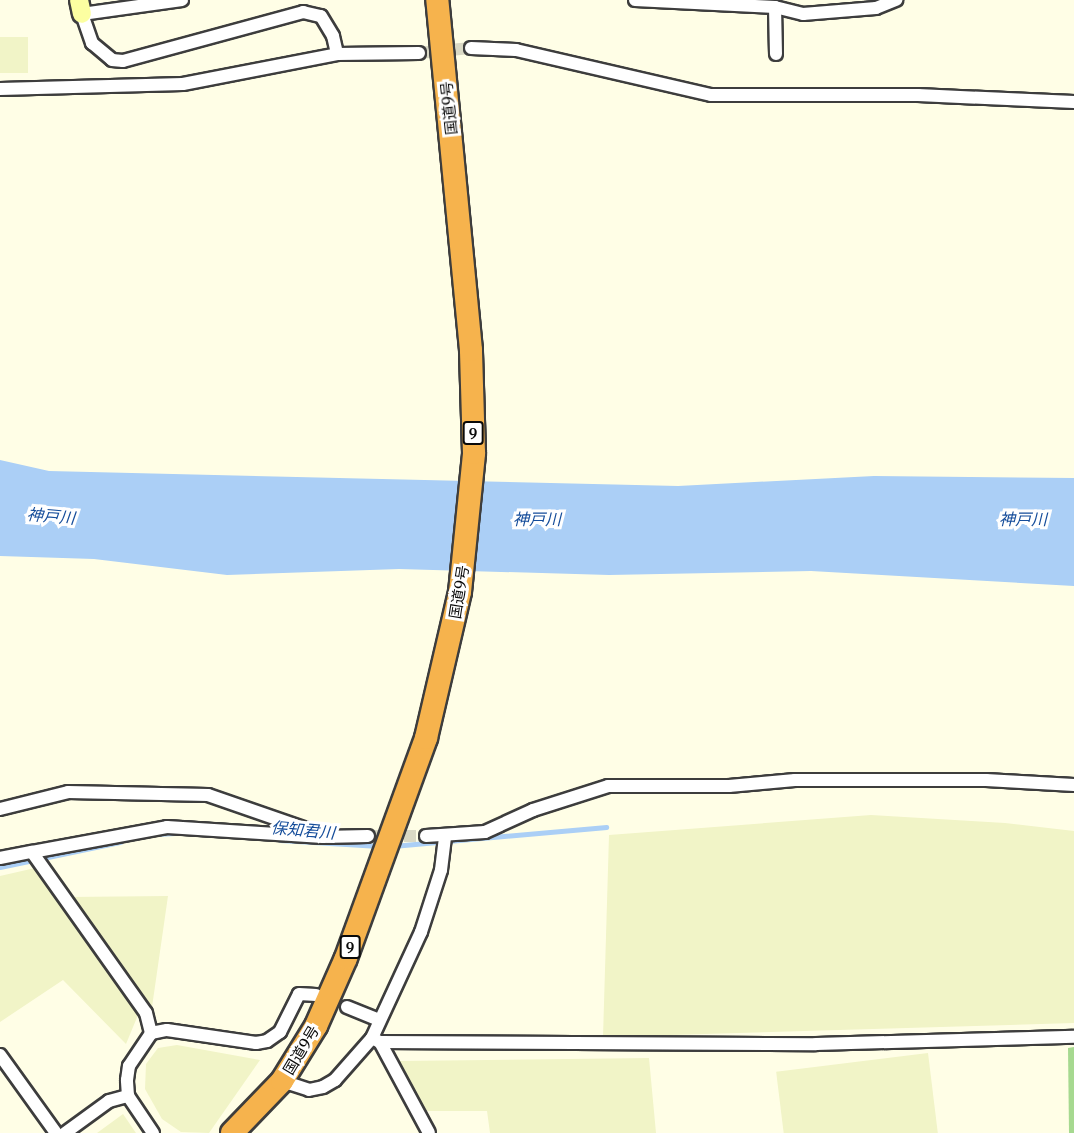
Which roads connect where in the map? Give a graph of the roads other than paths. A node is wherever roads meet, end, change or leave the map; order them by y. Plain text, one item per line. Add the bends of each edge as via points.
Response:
1 (182, 0) edge
2 (437, 0) edge
3 (635, 0) edge
4 (896, 0) edge
5 (727, 2) edge
6 (81, 7) edge
7 (775, 7) junction
8 (471, 48) tunnel mouth
9 (419, 53) tunnel mouth
10 (337, 54) junction
11 (776, 54) dead end
12 (0, 89) edge
13 (1074, 102) edge
14 (1074, 785) edge
15 (0, 809) edge
16 (445, 835) junction
17 (368, 836) tunnel mouth
18 (426, 836) tunnel mouth
19 (330, 837) junction
20 (32, 852) junction
21 (0, 858) edge
22 (316, 995) dead end
23 (347, 1007) dead end
24 (380, 1020) junction
25 (151, 1033) junction
26 (1074, 1037) edge
27 (376, 1040) junction
28 (0, 1055) edge
29 (282, 1081) junction
30 (128, 1096) junction
31 (56, 1133) edge
32 (65, 1133) edge
33 (153, 1133) edge
34 (232, 1133) edge
35 (429, 1133) edge

1 - 6 street
2 - 29 highway, 国道9号 / 9 via 471,350 474,453 460,592 426,738 346,958 316,1026
3 - 5 street
4 - 7 street via 876,8 803,14
5 - 7 street
6 - 10 street via 92,43 112,60 123,61 303,12 321,16 333,36
7 - 11 street
8 - 13 street via 516,50 711,95 918,95
9 - 10 street
10 - 12 street via 183,84
14 - 16 street via 986,780 795,780 729,786 608,786 533,810 485,832
15 - 19 street via 68,792 208,795
16 - 18 street
16 - 24 street via 441,870 421,932
17 - 19 street
19 - 20 street via 167,827
20 - 21 street
20 - 25 street via 146,1013
22 - 25 street via 299,994 280,1032 267,1041 256,1043 167,1030
23 - 24 street
24 - 27 street
25 - 30 street via 129,1066
26 - 27 street via 816,1044
27 - 29 street via 323,1087 309,1090
27 - 35 street
28 - 31 street
29 - 34 highway, 国道9号 / 9
30 - 32 street via 108,1101
30 - 33 street

